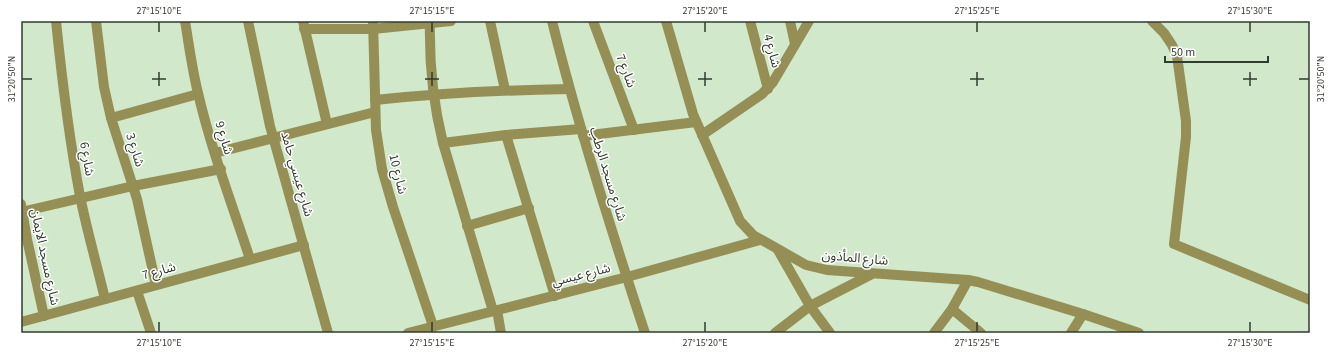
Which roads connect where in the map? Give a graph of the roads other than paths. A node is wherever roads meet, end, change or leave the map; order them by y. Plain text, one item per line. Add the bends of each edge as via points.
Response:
1 (56, 21) edge
2 (96, 21) edge
3 (185, 21) edge
4 (248, 21) edge
5 (451, 21) edge
6 (490, 21) edge
7 (552, 21) edge
8 (593, 21) edge
9 (666, 21) edge
10 (750, 21) edge
11 (790, 21) edge
12 (809, 21) edge
13 (1152, 21) edge
14 (430, 22) edge
15 (304, 25) edge
16 (373, 25) edge
17 (795, 44) junction
18 (569, 89) junction
19 (768, 89) junction
20 (505, 90) junction
21 (198, 94) junction
22 (433, 94) junction
23 (375, 100) junction
24 (375, 112) junction
25 (111, 118) junction
26 (696, 122) junction
27 (327, 124) junction
28 (634, 130) junction
29 (582, 133) junction
30 (506, 135) junction
31 (702, 135) junction
32 (273, 138) junction
33 (443, 143) junction
34 (215, 153) junction
35 (221, 170) junction
36 (132, 186) junction
37 (81, 197) junction
38 (529, 208) junction
39 (21, 209) edge
40 (467, 226) junction
41 (760, 240) junction
42 (304, 245) junction
43 (778, 250) junction
44 (250, 259) junction
45 (872, 273) junction
46 (627, 277) junction
47 (968, 280) junction
48 (156, 285) junction
49 (137, 291) junction
50 (555, 296) junction
51 (105, 299) junction
52 (1310, 300) edge
53 (810, 306) junction
54 (952, 309) junction
55 (495, 311) junction
56 (1083, 314) junction
57 (44, 316) junction
58 (21, 322) edge
59 (433, 326) junction
60 (150, 333) edge
61 (328, 333) edge
62 (408, 333) edge
63 (501, 333) edge
64 (645, 333) edge
65 (775, 333) edge
66 (830, 333) edge
67 (934, 333) edge
68 (981, 333) edge
69 (1071, 333) edge
70 (1139, 333) edge

1 - 37 street, شارع 6 via 65,102
2 - 25 street, شارع 3 via 104,87
3 - 21 street, شارع 9
4 - 32 street, شارع عيسي حامد
5 - 14 street
6 - 20 street
7 - 18 street, شارع مسجد الرطب
8 - 28 street, شارع 7
9 - 26 street, شارع المأذون
10 - 19 street, شارع 4
11 - 17 street
12 - 17 street
13 - 52 street via 1164,33 1176,56 1186,121 1174,244
14 - 16 street
14 - 22 street
15 - 16 street
15 - 27 street
16 - 23 street, شارع 10
17 - 19 street
18 - 20 street
18 - 29 street, شارع مسجد الرطب
19 - 31 street
20 - 22 street
21 - 25 street
21 - 34 street, شارع 9
22 - 23 street
22 - 33 street
23 - 24 street, شارع 10
24 - 27 street
24 - 59 street, شارع 10 via 383,175
25 - 36 street, شارع 3
26 - 28 street
26 - 31 street, شارع المأذون
27 - 32 street
28 - 29 street
29 - 30 street
29 - 46 street, شارع مسجد الرطب
30 - 33 street
30 - 38 street
31 - 41 street, شارع المأذون via 740,221
32 - 34 street
32 - 42 street, شارع عيسي حامد
33 - 40 street
34 - 35 street, شارع 9
35 - 36 street
35 - 44 street, شارع 9
36 - 37 street
36 - 48 street, شارع 3
37 - 39 street
37 - 51 street, شارع 6
38 - 40 street
38 - 50 street
39 - 57 street, شارع مسجد الايمان
40 - 55 street
41 - 43 street, شارع المأذون
41 - 46 street, شارع عيسي
42 - 44 street, شارع 7
42 - 61 street, شارع عيسي حامد
43 - 45 street, شارع المأذون via 815,268
43 - 53 street
44 - 48 street, شارع 7
45 - 47 street, شارع المأذون
45 - 53 street
46 - 50 street, شارع عيسي
46 - 64 street, شارع مسجد الرطب
47 - 54 street
47 - 56 street, شارع المأذون
48 - 49 street, شارع 7
49 - 51 street, شارع 7
49 - 60 street
50 - 55 street, شارع عيسي
51 - 57 street, شارع 7
53 - 65 street
53 - 66 street
54 - 67 street
54 - 68 street
55 - 59 street, شارع عيسي
55 - 63 street
56 - 69 street
56 - 70 street, شارع المأذون
57 - 58 street, شارع 7
59 - 62 street, شارع عيسي

